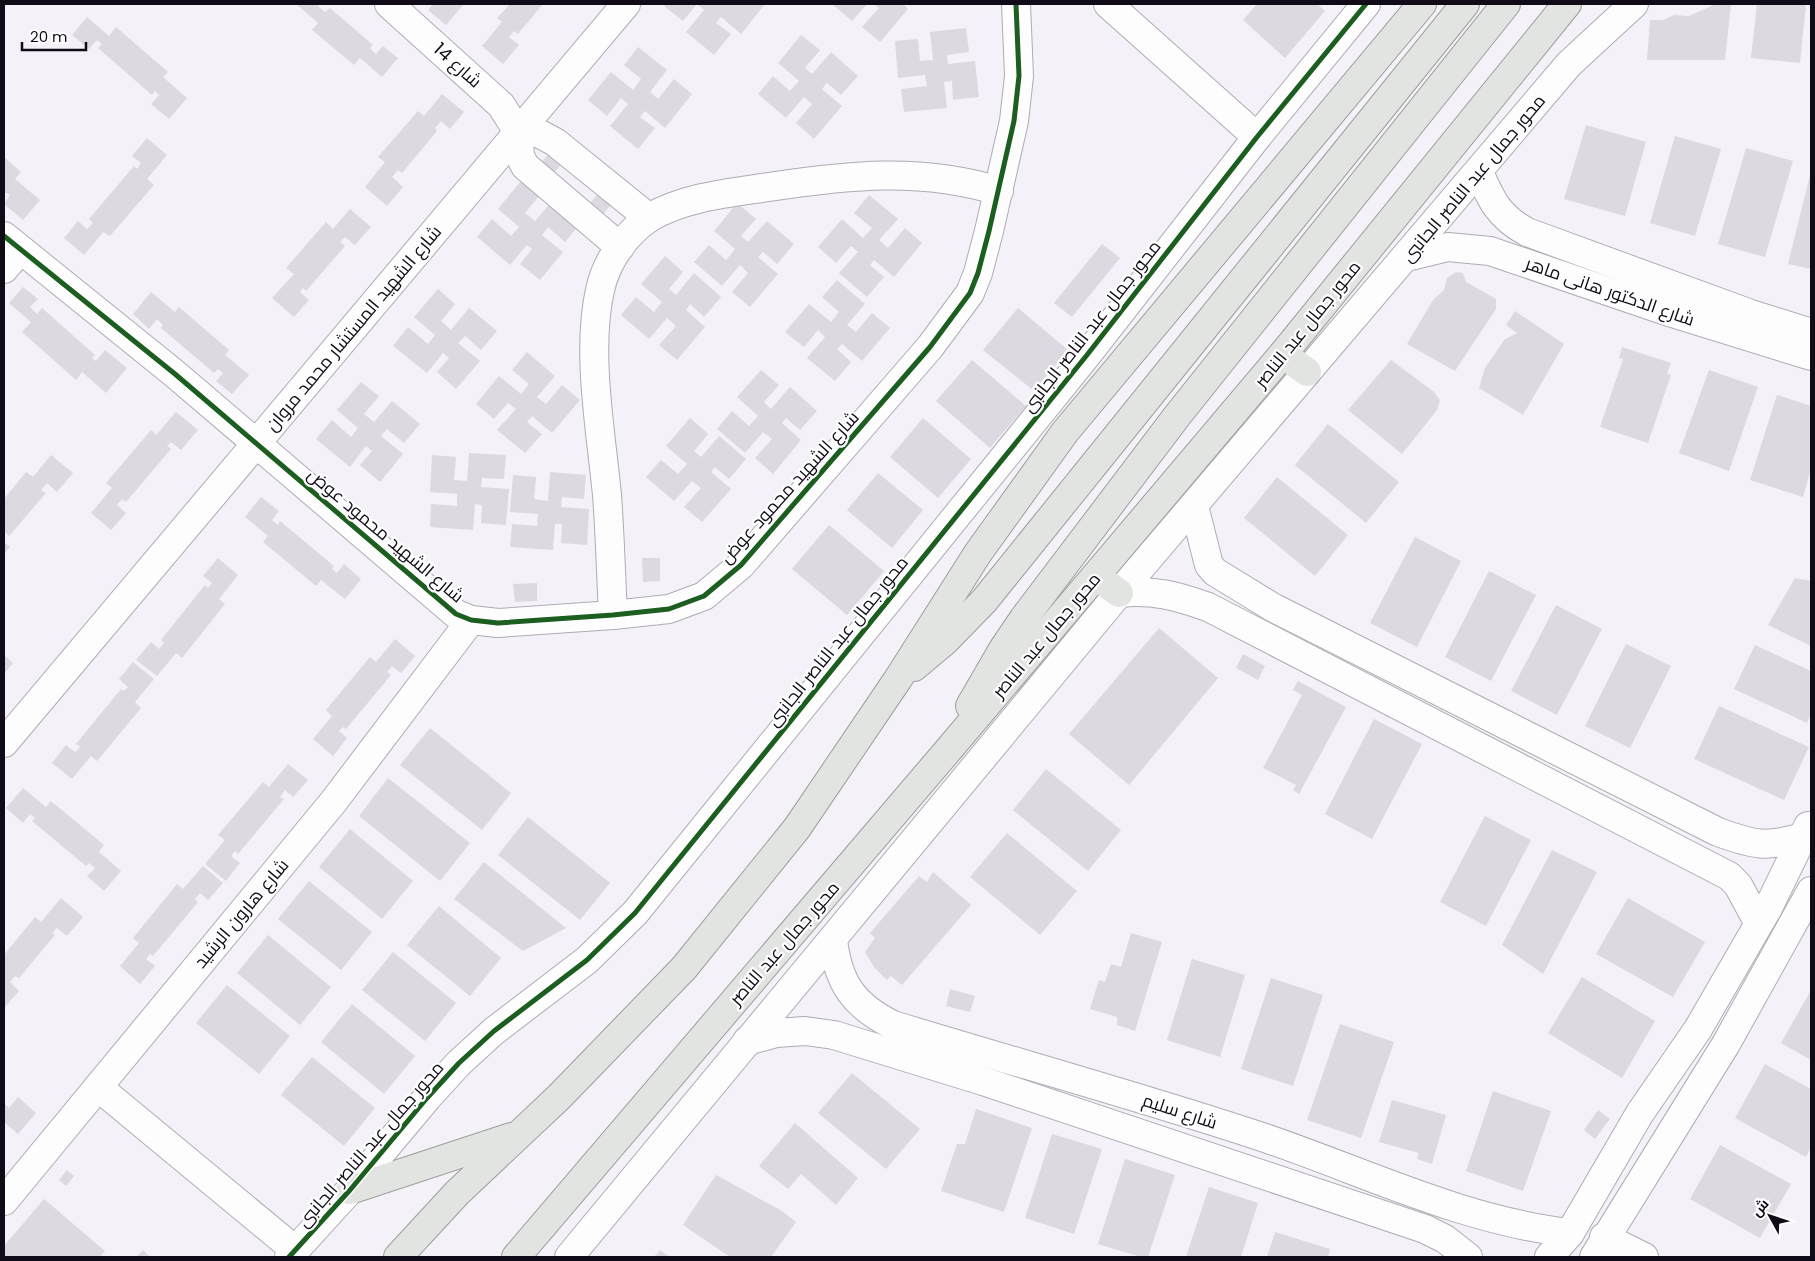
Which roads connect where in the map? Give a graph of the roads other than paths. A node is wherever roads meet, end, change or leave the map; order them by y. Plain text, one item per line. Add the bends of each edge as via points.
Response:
1 (390, 4) edge
2 (626, 4) edge
3 (1016, 4) edge
4 (1108, 4) edge
5 (1366, 4) edge
6 (1422, 4) edge
7 (1466, 4) edge
8 (1506, 4) edge
9 (1567, 4) edge
10 (1634, 4) edge
11 (518, 132) junction
12 (1257, 137) junction
13 (1479, 172) junction
14 (999, 190) junction
15 (649, 218) junction
16 (1509, 222) junction
17 (620, 247) junction
18 (1490, 251) junction
19 (9, 252) edge
20 (1407, 257) junction
21 (1811, 333) edge
22 (1283, 354) junction
23 (1811, 356) edge
24 (1307, 372) junction
25 (256, 444) junction
26 (1194, 506) junction
27 (1096, 576) junction
28 (1225, 578) junction
29 (1119, 593) junction
30 (1208, 607) junction
31 (613, 615) junction
32 (471, 620) junction
33 (898, 679) junction
34 (4, 743) edge
35 (950, 748) junction
36 (1807, 828) edge
37 (1718, 832) junction
38 (1706, 866) junction
39 (1811, 891) edge
40 (1758, 922) junction
41 (833, 940) junction
42 (747, 1041) junction
43 (1008, 1060) junction
44 (98, 1087) junction
45 (1000, 1087) junction
46 (1153, 1102) junction
47 (519, 1134) junction
48 (1142, 1134) junction
49 (1266, 1139) junction
50 (1255, 1172) junction
51 (350, 1190) junction
52 (4, 1201) edge
53 (1570, 1232) junction
54 (1599, 1247) edge
55 (292, 1254) edge
56 (398, 1257) edge
57 (516, 1257) edge
58 (569, 1257) edge
59 (1468, 1257) edge
60 (1549, 1257) edge
61 (1644, 1257) edge

1 - 11 street, شارع 14 via 488,93
2 - 11 street, شارع الشهيد المستشار محمد مروان
3 - 14 street, شارع الشهيد محمود عوض via 1019,36 1017,94
4 - 12 street
5 - 12 street, محور جمال عبد الناصر الجانبى
6 - 33 main road via 1066,432 978,553
7 - 33 main road via 984,601 945,641
8 - 35 main road via 1177,416 1024,618 984,681
9 - 22 main road, محور جمال عبد الناصر
10 - 13 street, محور جمال عبد الناصر الجانبى via 1569,64
11 - 15 street via 538,134 555,142
11 - 17 street via 520,156 525,166
11 - 25 street, شارع الشهيد المستشار محمد مروان
12 - 51 street, محور جمال عبد الناصر الجانبى via 1087,355 635,913 587,960 494,1031 459,1063
13 - 16 street, شارع الدكتور هانى ماهر
13 - 20 street, محور جمال عبد الناصر الجانبى
14 - 15 street via 971,182 914,174 824,178 708,198
14 - 31 street, شارع الشهيد محمود عوض via 978,273 958,313 741,566 704,596 669,609
15 - 17 street
16 - 18 street via 1493,235
16 - 21 street, شارع الدكتور هانى ماهر via 1575,251
17 - 31 street via 600,288 596,324 598,408 607,497
18 - 20 street, شارع الدكتور هانى ماهر via 1448,247
18 - 23 street, شارع الدكتور هانى ماهر
19 - 25 street, شارع الشهيد محمود عوض via 175,374
20 - 24 street, محور جمال عبد الناصر الجانبى
22 - 24 main road
22 - 27 main road, محور جمال عبد الناصر
24 - 26 street, محور جمال عبد الناصر الجانبى
25 - 32 street, شارع الشهيد محمود عوض via 456,614
25 - 34 street, شارع الشهيد المستشار محمد مروان
26 - 28 street via 1210,565
26 - 29 street, محور جمال عبد الناصر الجانبى
27 - 29 main road
27 - 35 main road, محور جمال عبد الناصر
28 - 30 street via 1206,589
28 - 37 street via 1274,608
29 - 30 street via 1142,590
29 - 41 street, محور جمال عبد الناصر الجانبى
30 - 38 street
31 - 32 street, شارع الشهيد محمود عوض via 498,623
32 - 44 street, شارع هارون الرشيد via 334,801
33 - 47 main road via 797,828 684,968
35 - 57 main road, محور جمال عبد الناصر
36 - 37 street via 1777,845 1751,843
36 - 40 street
37 - 38 street via 1727,852 1719,861
38 - 40 street via 1729,876
39 - 54 street via 1726,1044
40 - 53 street via 1698,1029 1640,1113
41 - 42 street, محور جمال عبد الناصر الجانبى
41 - 43 street, شارع سليم via 836,962 844,983 857,1001 874,1015 893,1025
42 - 45 street, شارع سليم via 776,1033 805,1031 834,1036
42 - 58 street, محور جمال عبد الناصر الجانبى
43 - 45 street
43 - 46 street, شارع سليم
44 - 52 street, شارع هارون الرشيد
44 - 55 street
45 - 48 street, شارع سليم
46 - 48 street
46 - 49 street, شارع سليم
47 - 51 main road
47 - 56 main road via 457,1193
48 - 50 street, شارع سليم
49 - 50 street
49 - 53 street, شارع سليم via 1484,1216 1527,1227
50 - 59 street, شارع سليم via 1425,1229 1445,1239
51 - 55 street, محور جمال عبد الناصر الجانبى
53 - 60 street
54 - 61 street

